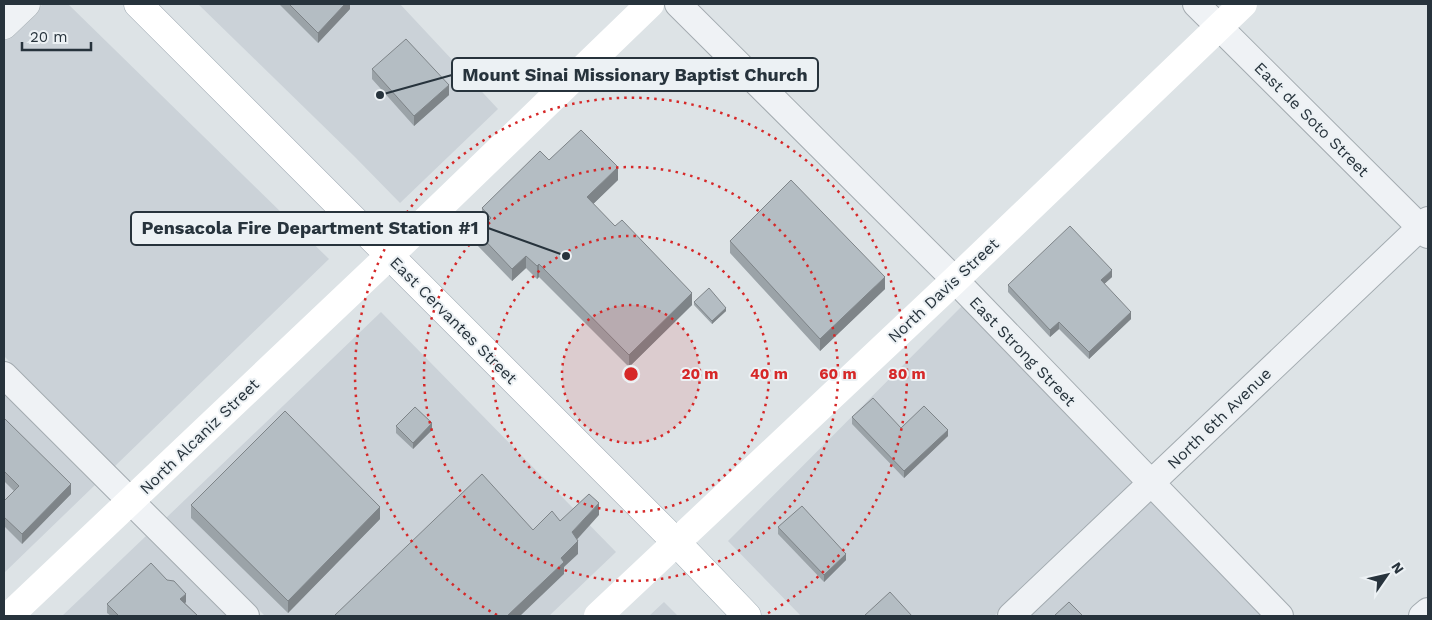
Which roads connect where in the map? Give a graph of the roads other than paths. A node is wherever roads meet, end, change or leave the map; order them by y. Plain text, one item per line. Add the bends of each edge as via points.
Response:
1 (26, 4) edge
2 (138, 4) edge
3 (650, 4) edge
4 (678, 4) edge
5 (1196, 4) edge
6 (1243, 4) edge
7 (4, 25) edge
8 (1219, 27) junction
9 (1426, 227) edge
10 (390, 255) junction
11 (955, 280) junction
12 (4, 375) edge
13 (1151, 483) junction
14 (130, 501) junction
15 (676, 542) junction
16 (1428, 610) edge
17 (9, 616) edge
18 (246, 616) edge
19 (598, 616) edge
20 (747, 616) edge
21 (1010, 616) edge
22 (1280, 616) edge
23 (1422, 616) edge

1 - 7 street
2 - 10 main road, East Cervantes Street
3 - 10 main road, North Alcaniz Street
4 - 11 street, East Strong Street
5 - 8 street, East de Soto Street
6 - 8 main road, North Davis Street
8 - 9 street, East de Soto Street
8 - 11 main road, North Davis Street
9 - 13 street, North 6th Avenue
10 - 14 main road, North Alcaniz Street
10 - 15 main road, East Cervantes Street
11 - 13 street, East Strong Street
11 - 15 main road, North Davis Street
12 - 14 street
13 - 21 street, North 6th Avenue
13 - 22 street, East Strong Street
14 - 17 main road, North Alcaniz Street
14 - 18 street
15 - 19 main road, North Davis Street
15 - 20 main road, East Cervantes Street
16 - 23 street

